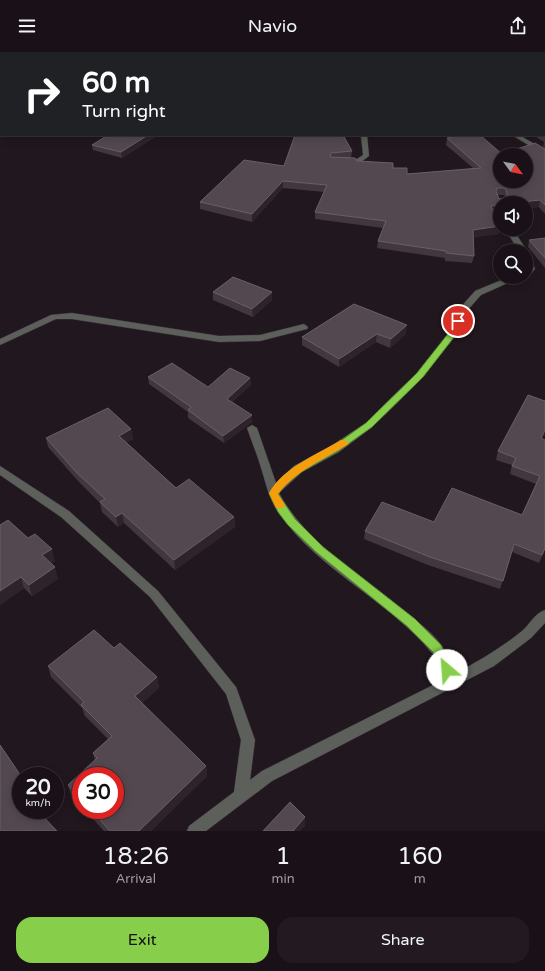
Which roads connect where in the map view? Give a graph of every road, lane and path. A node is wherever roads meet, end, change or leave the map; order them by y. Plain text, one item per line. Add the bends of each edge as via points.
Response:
1 (364, 136) edge
2 (517, 136) edge
3 (545, 153) edge
4 (340, 163) edge
5 (498, 284) edge
6 (304, 327) dead end
7 (0, 342) edge
8 (252, 428) dead end
9 (0, 470) edge
10 (273, 493) junction
11 (545, 615) edge
12 (453, 681) junction
13 (241, 794) junction
14 (194, 831) edge

1 - 4 street via 366,156 359,161
2 - 3 street
5 - 10 street via 478,293 462,312 455,330 420,375 369,425 335,449 298,469
6 - 7 street via 260,338 219,339 72,316 54,317
8 - 10 street
9 - 13 street via 65,514 154,594 231,691 248,740
10 - 12 street via 292,522 319,550 411,623 437,649
11 - 12 street via 528,634 490,662
12 - 13 street via 338,742 267,776
13 - 14 street

